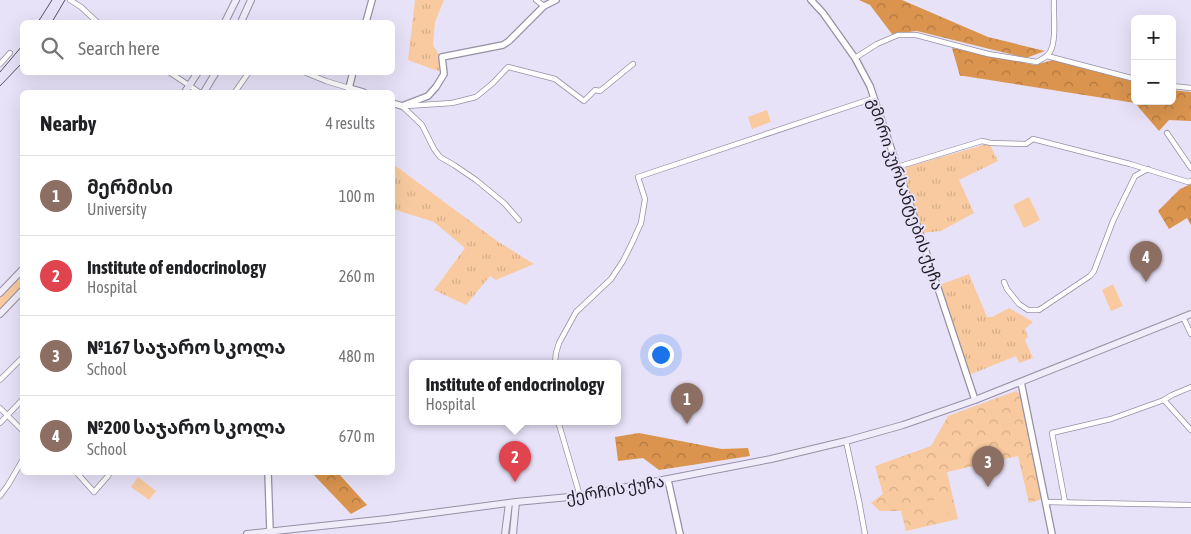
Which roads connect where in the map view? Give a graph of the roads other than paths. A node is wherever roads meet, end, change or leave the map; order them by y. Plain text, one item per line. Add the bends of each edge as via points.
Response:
1 (70, 0) edge
2 (236, 0) edge
3 (251, 0) edge
4 (372, 0) edge
5 (536, 0) edge
6 (556, 0) edge
7 (811, 0) edge
8 (1054, 0) edge
9 (544, 6) junction
10 (95, 20) edge
11 (226, 20) edge
12 (242, 20) edge
13 (367, 20) edge
14 (10, 53) dead end
15 (1047, 56) junction
16 (855, 58) junction
17 (0, 64) edge
18 (633, 64) dead end
19 (173, 75) edge
20 (196, 75) edge
21 (214, 75) edge
22 (247, 75) edge
23 (311, 75) edge
24 (352, 75) edge
25 (1131, 78) edge
26 (189, 86) junction
27 (1176, 86) edge
28 (1191, 88) edge
29 (186, 90) edge
30 (196, 90) edge
31 (205, 90) edge
32 (236, 90) edge
33 (349, 90) edge
34 (874, 98) junction
35 (395, 104) edge
36 (402, 106) junction
37 (1167, 134) dead end
38 (1130, 164) junction
39 (897, 167) junction
40 (1191, 168) edge
41 (1148, 169) junction
42 (1135, 176) junction
43 (1191, 181) edge
44 (519, 220) dead end
45 (20, 272) edge
46 (1004, 282) dead end
47 (0, 293) edge
48 (20, 294) edge
49 (0, 314) edge
50 (1191, 314) edge
51 (1183, 317) junction
52 (1191, 334) edge
53 (20, 360) edge
54 (555, 360) edge
55 (0, 380) edge
56 (1021, 382) junction
57 (1191, 387) edge
58 (975, 400) junction
59 (1164, 400) junction
60 (20, 402) edge
61 (0, 408) edge
62 (7, 415) junction
63 (0, 423) edge
64 (559, 425) edge
65 (20, 428) edge
66 (1191, 430) edge
67 (846, 441) junction
68 (20, 464) edge
69 (79, 475) edge
70 (108, 475) edge
71 (268, 475) edge
72 (668, 480) junction
73 (0, 496) edge
74 (580, 496) junction
75 (516, 502) junction
76 (1046, 502) junction
77 (1065, 502) junction
78 (509, 503) junction
79 (1191, 505) edge
80 (270, 531) junction
81 (295, 531) edge
82 (506, 532) edge
83 (513, 533) edge
84 (247, 534) edge
85 (680, 534) edge
86 (865, 534) edge
87 (1052, 534) edge

1 - 10 street
2 - 11 main road
3 - 12 main road
4 - 13 street
5 - 9 street
6 - 9 street
7 - 16 street, გმირი კურსანტების ქუჩა
8 - 15 street via 1054,36
9 - 36 street via 503,45 442,56 444,74 436,87 428,96
14 - 17 street
15 - 16 street via 1037,62 988,54 916,35 898,35
15 - 25 street
16 - 34 street, გმირი კურსანტების ქუჩა
18 - 36 street via 584,100 554,79 508,67 476,97 452,103
19 - 26 street
20 - 26 main road
21 - 31 main road
22 - 32 street
23 - 33 street
24 - 33 street
26 - 29 main road
26 - 30 street
27 - 28 street
34 - 39 street, გმირი კურსანტების ქუჩა
34 - 54 street via 638,177 645,200 641,223 632,243 611,279 576,312 559,343
35 - 36 street
36 - 44 street via 422,125 440,157 476,180
37 - 40 street
38 - 39 street via 1033,139 1026,144 982,141
38 - 41 street
38 - 42 street
39 - 58 street, გმირი კურსანტების ქუჩა
41 - 42 street
41 - 43 street
42 - 46 street via 1090,276 1039,310 1028,310 1019,304
45 - 47 main road
48 - 49 main road
50 - 51 main road, ქერჩის ქუჩა
51 - 52 street
51 - 56 main road, ქერჩის ქუჩა
53 - 55 street
56 - 58 main road, ქერჩის ქუჩა
56 - 76 street
57 - 59 street
58 - 67 main road, ქერჩის ქუჩა
59 - 66 street
59 - 77 street via 1111,419 1052,433
60 - 62 street
61 - 62 street
62 - 63 street
62 - 65 street
64 - 74 street
67 - 72 main road, ქერჩის ქუჩა
67 - 86 street
68 - 73 street
69 - 70 street via 94,492
71 - 80 street
72 - 74 main road, ქერჩის ქუჩა
72 - 85 street
74 - 75 main road, ქერჩის ქუჩა
75 - 78 main road, ქერჩის ქუჩა
75 - 83 main road
76 - 77 street
76 - 87 street
77 - 79 street
78 - 81 main road, ქერჩის ქუჩა
78 - 82 main road
80 - 81 main road, ქერჩის ქუჩა
80 - 84 main road, ქერჩის ქუჩა
82 - 83 main road

